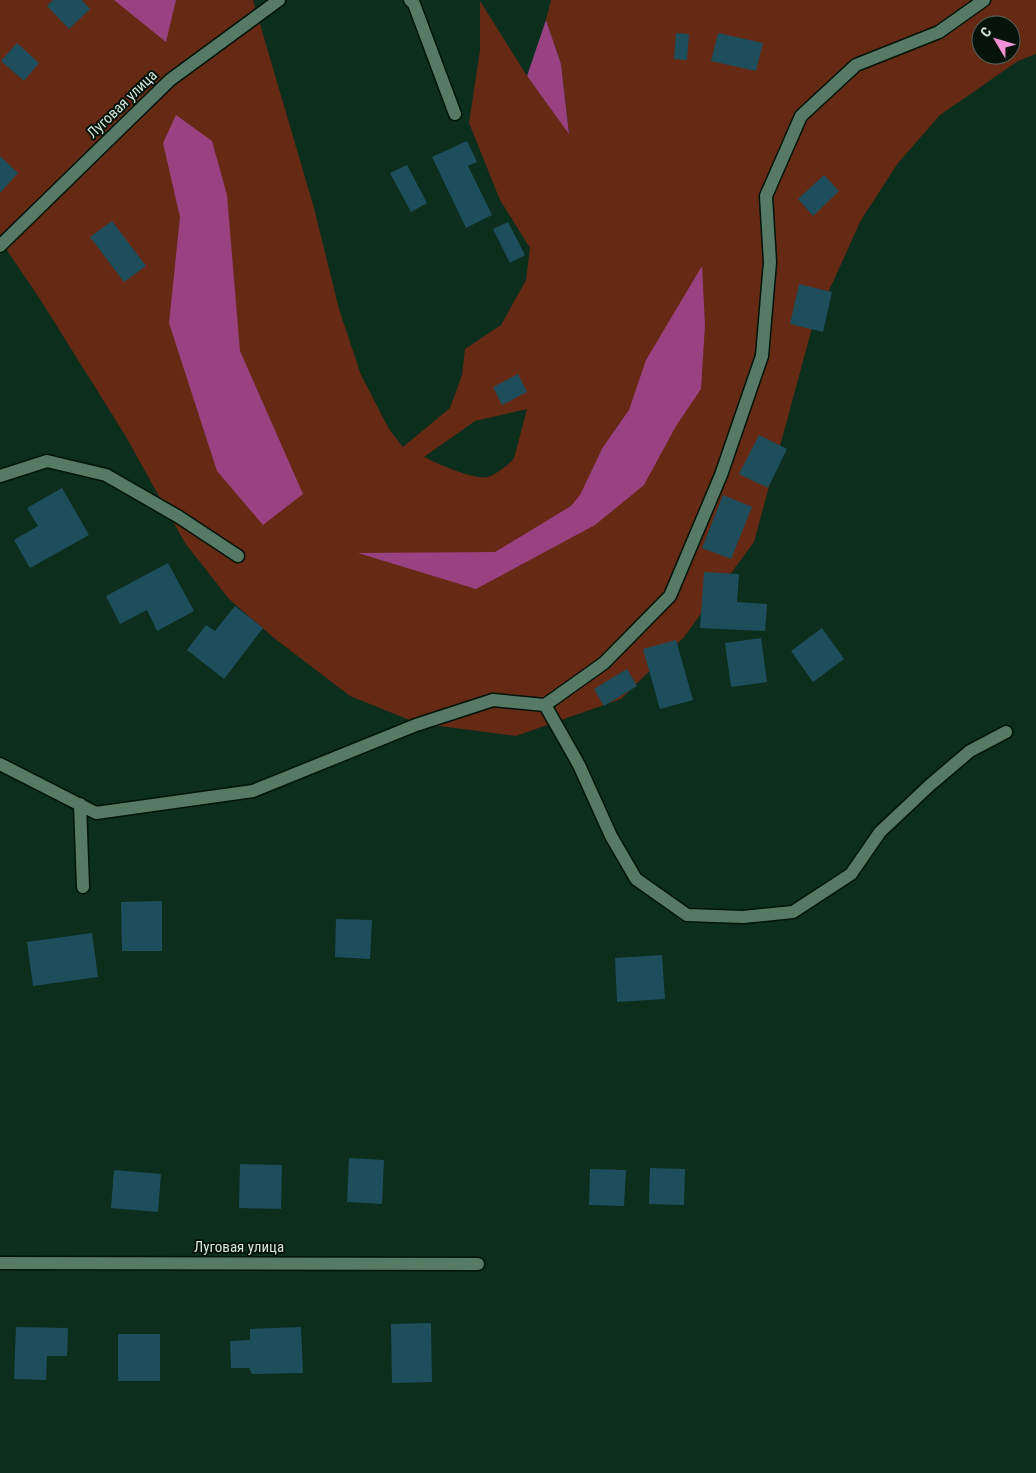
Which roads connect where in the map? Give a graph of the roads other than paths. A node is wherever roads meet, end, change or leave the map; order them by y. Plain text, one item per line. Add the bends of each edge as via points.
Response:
1 (279, 0) edge
2 (410, 0) edge
3 (984, 0) edge
4 (455, 114) dead end
5 (0, 246) edge
6 (0, 476) edge
7 (238, 556) dead end
8 (546, 705) junction
9 (1006, 732) dead end
10 (0, 764) edge
11 (80, 804) junction
12 (83, 887) dead end
13 (0, 1263) edge
14 (478, 1264) dead end

1 - 5 street, Луговая улица via 170,80
2 - 4 street
3 - 8 street via 939,32 856,65 801,116 766,196 770,262 762,356 721,476 670,596 604,663
6 - 7 street via 47,461 106,475
8 - 9 street via 636,879 687,915 744,917 793,912 851,874 880,832 970,751
8 - 11 street via 493,700 416,725 253,791 96,812
10 - 11 street
11 - 12 street
13 - 14 street, Луговая улица

